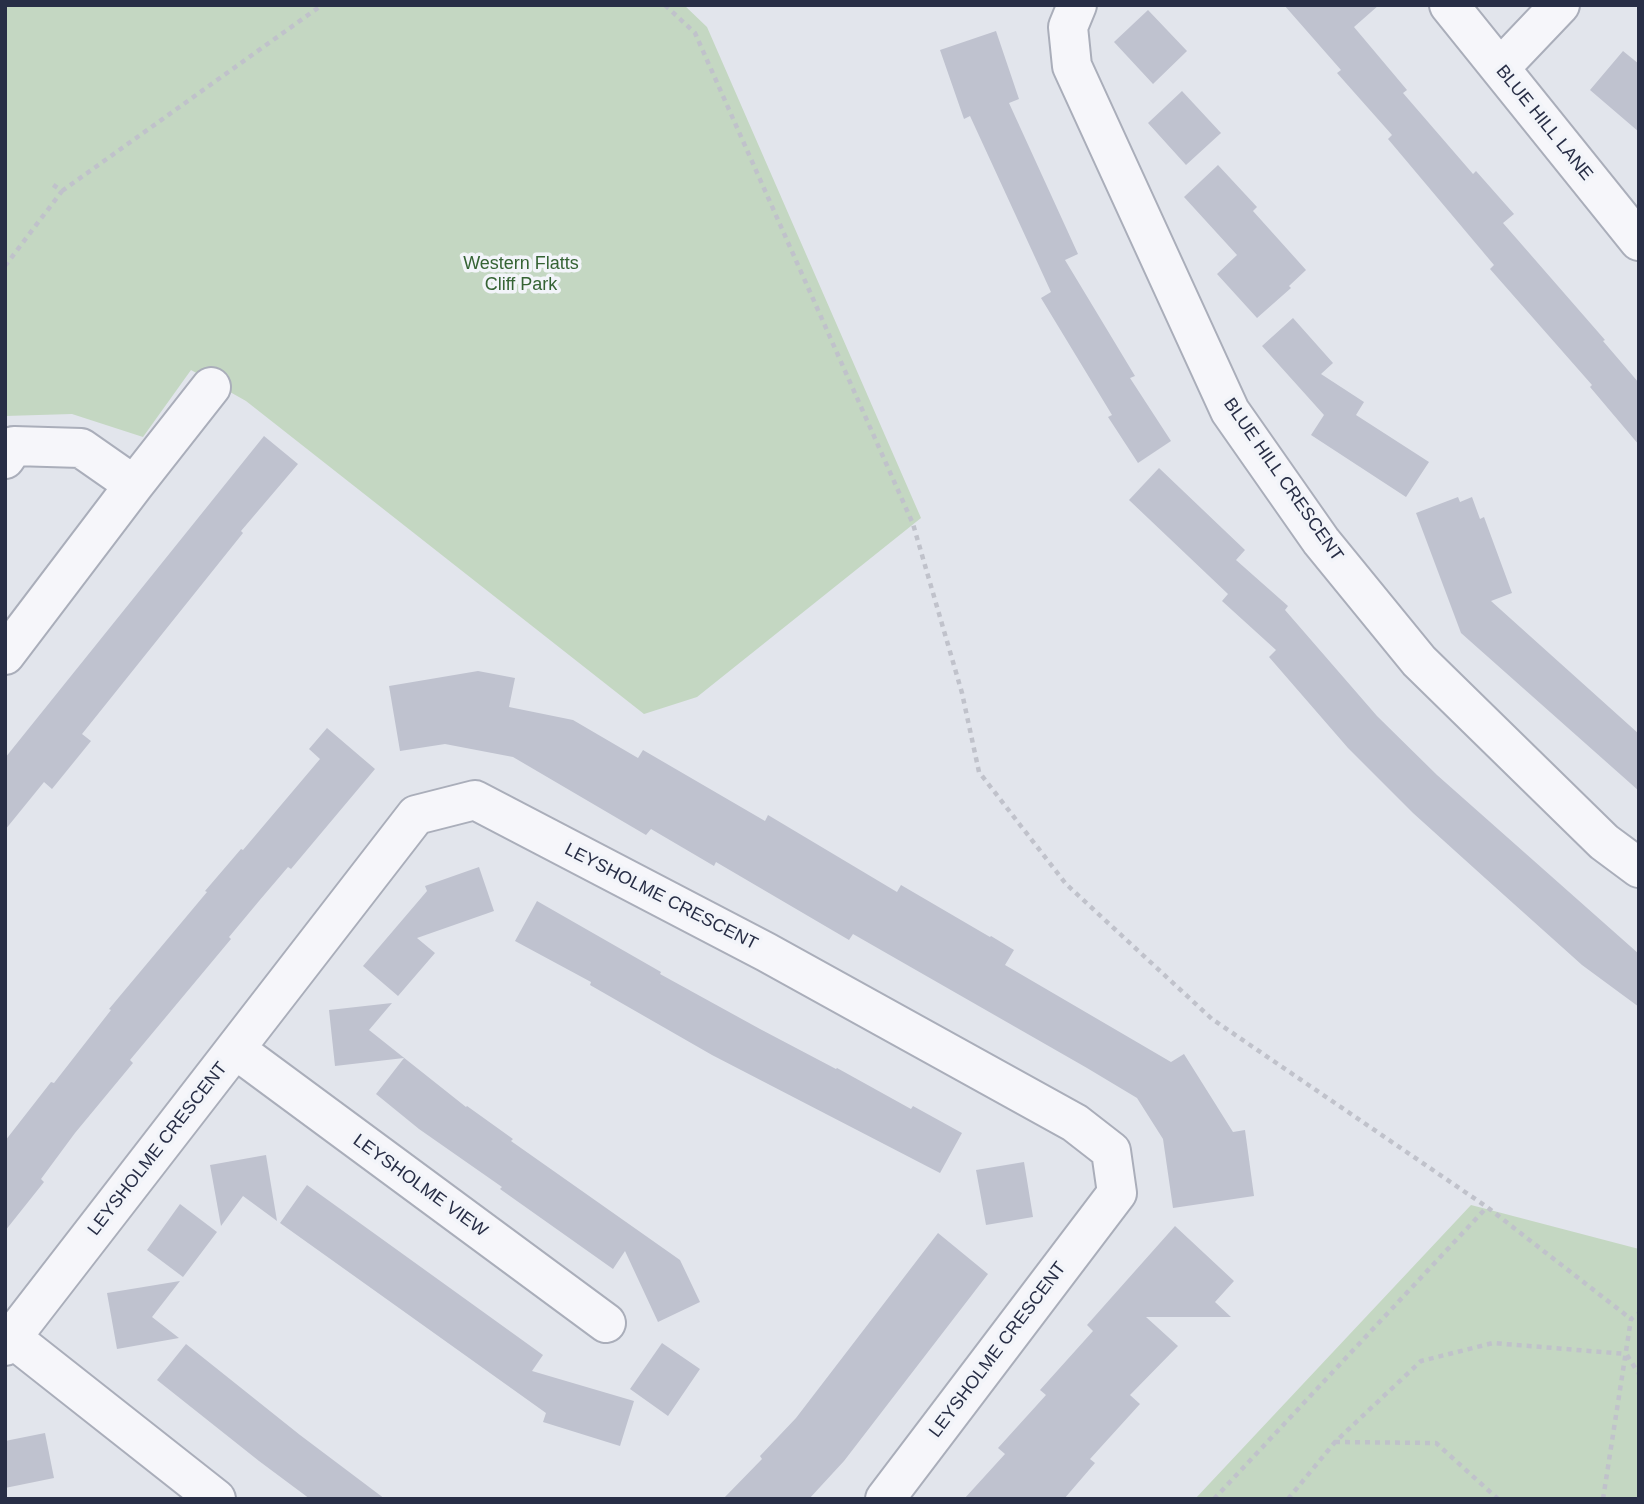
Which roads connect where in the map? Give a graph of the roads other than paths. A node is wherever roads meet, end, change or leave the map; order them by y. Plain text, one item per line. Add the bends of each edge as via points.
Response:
1 (1077, 5) edge
2 (1449, 5) edge
3 (1560, 5) edge
4 (1500, 68) junction
5 (1639, 241) edge
6 (211, 387) dead end
7 (5, 458) edge
8 (134, 485) junction
9 (5, 655) edge
10 (1639, 868) edge
11 (235, 1049) junction
12 (606, 1323) dead end
13 (9, 1342) edge
14 (216, 1499) edge
15 (885, 1499) edge

1 - 10 street, BLUE HILL CRESCENT via 1068,27 1072,66 1230,411 1321,541 1419,661 1604,842
2 - 4 street, BLUE HILL LANE
3 - 4 street
4 - 5 street, BLUE HILL LANE
6 - 8 street
7 - 8 street via 14,446 81,448
8 - 9 street
11 - 12 street, LEYSHOLME VIEW
11 - 13 street, LEYSHOLME CRESCENT
11 - 15 street, LEYSHOLME CRESCENT via 415,815 475,800 765,951 1075,1123 1111,1151 1117,1194
13 - 14 street

